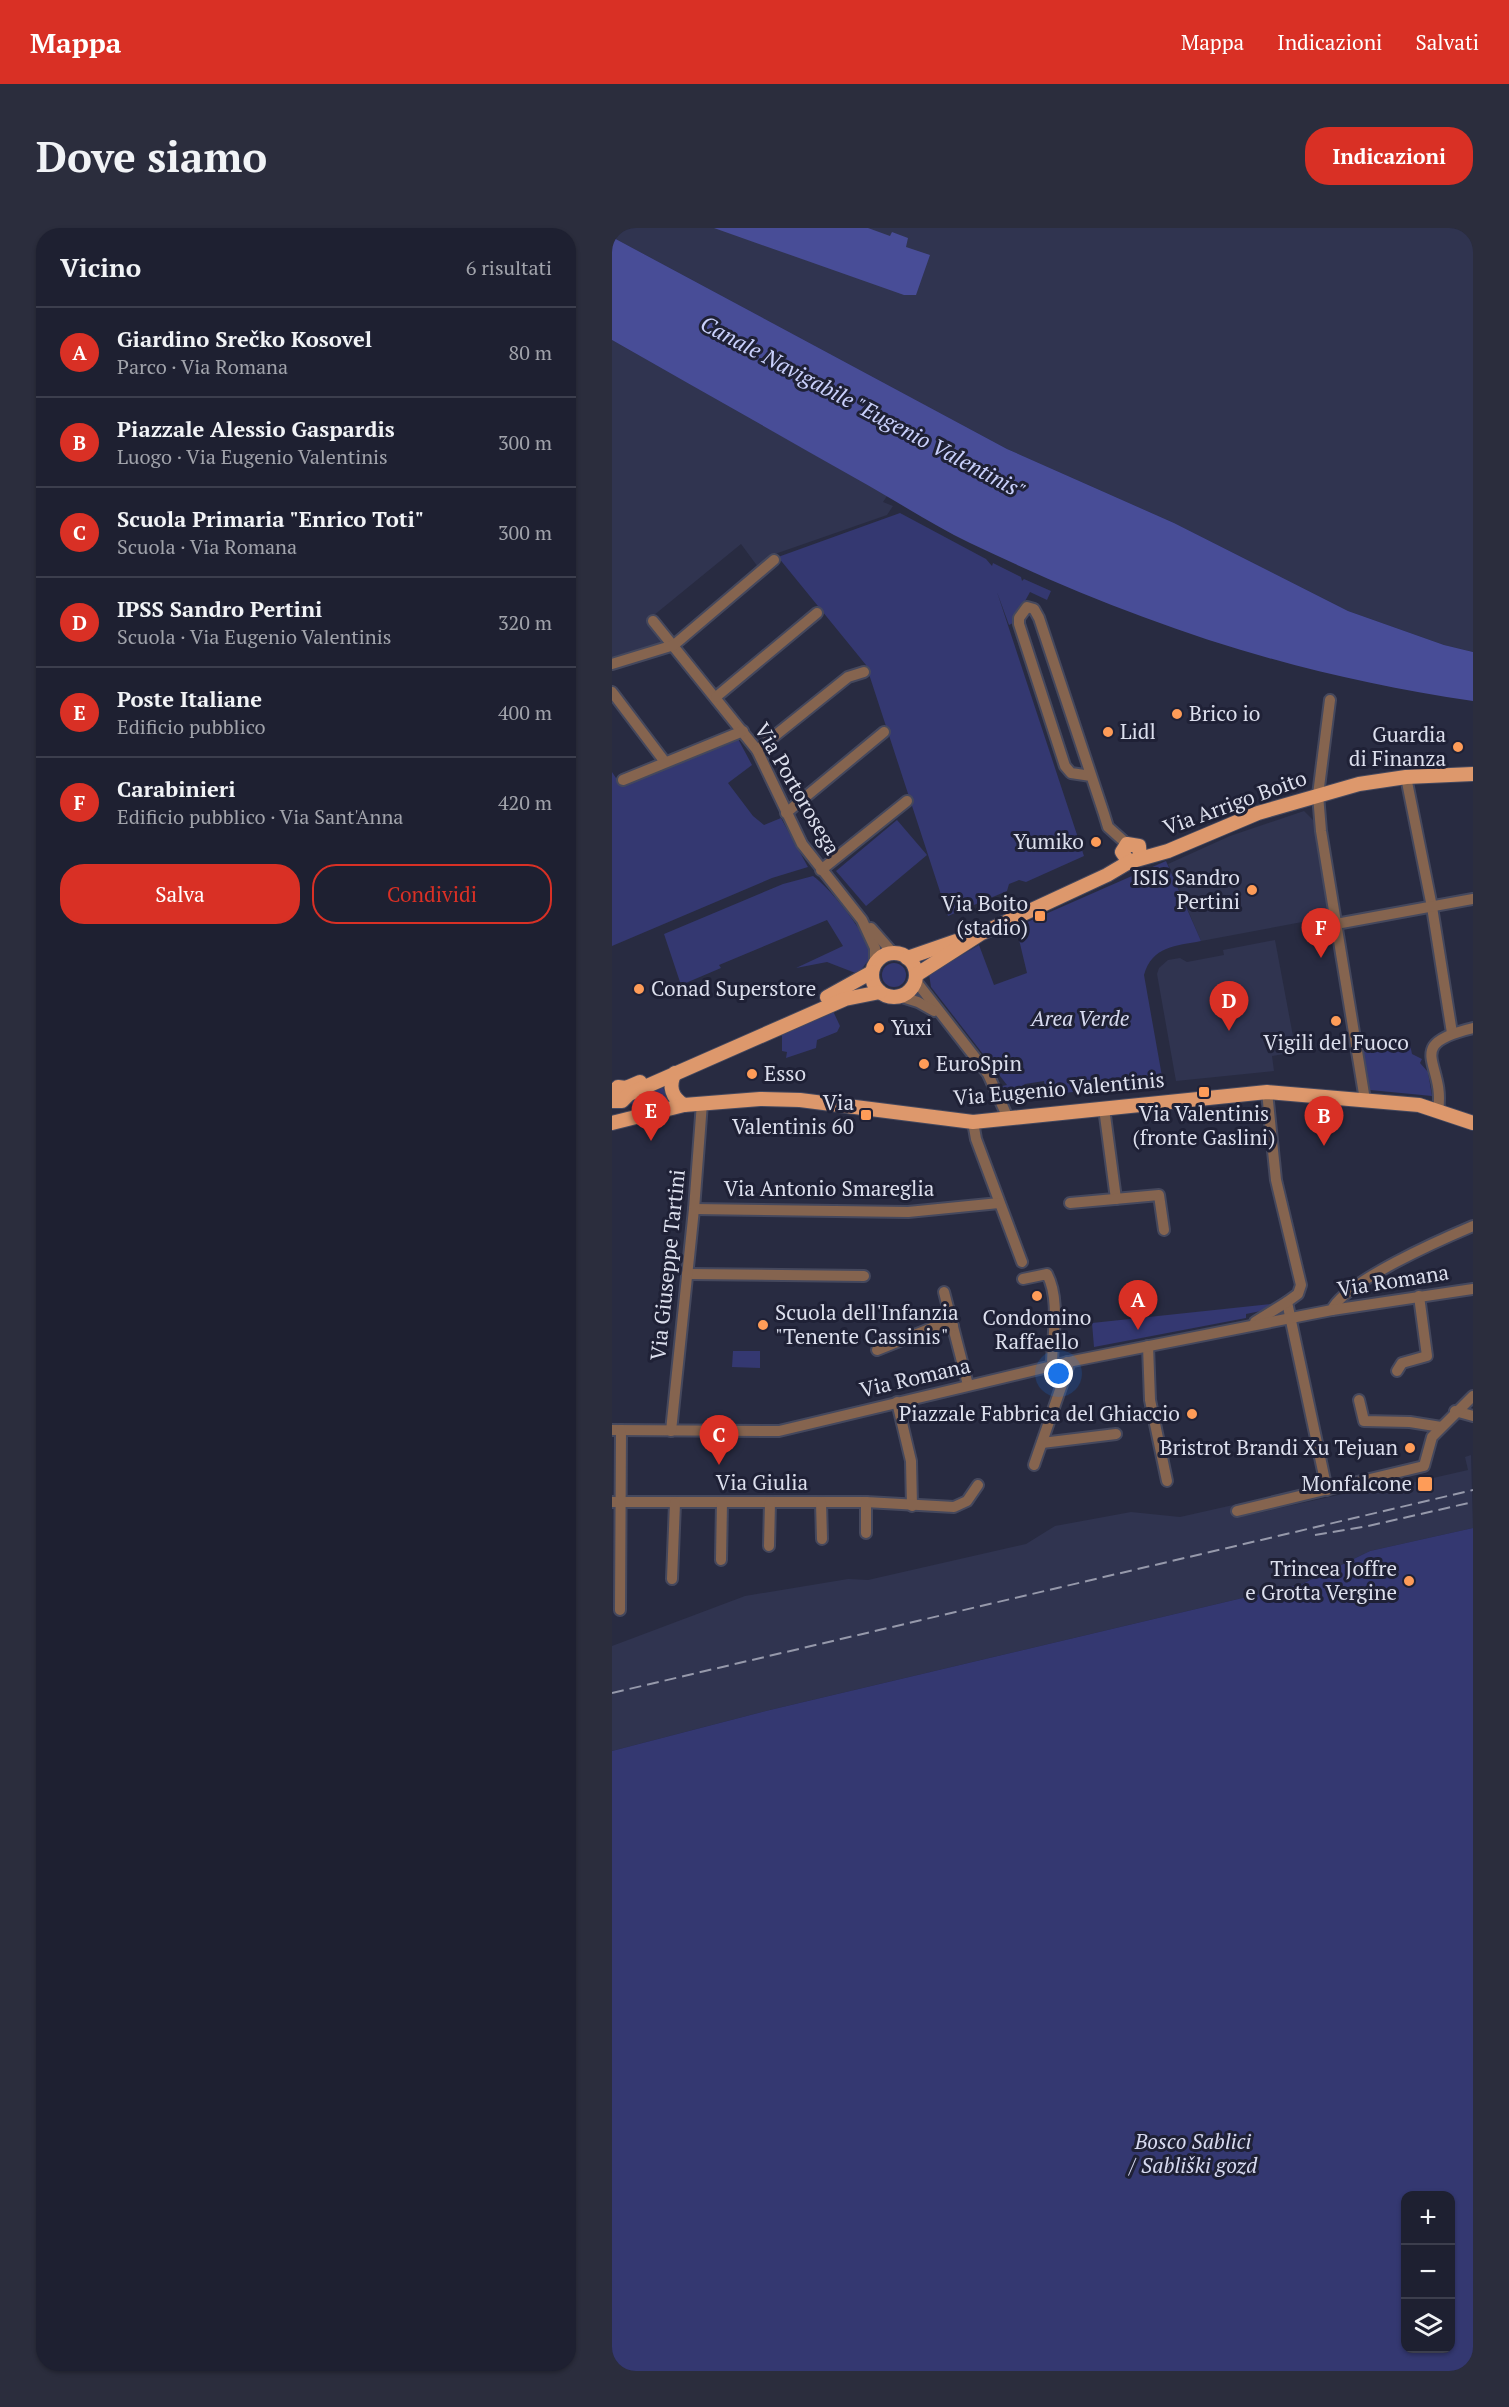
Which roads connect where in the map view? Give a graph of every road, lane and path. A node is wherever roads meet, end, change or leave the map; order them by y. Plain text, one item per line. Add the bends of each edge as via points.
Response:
1 (774, 560) dead end
2 (817, 614) dead end
3 (653, 621) dead end
4 (674, 645) junction
5 (612, 664) edge
6 (864, 672) dead end
7 (612, 692) edge
8 (716, 697) junction
9 (1330, 700) dead end
10 (743, 730) junction
11 (884, 732) dead end
12 (757, 750) junction
13 (664, 762) junction
14 (1473, 774) edge
15 (1091, 776) junction
16 (1406, 777) junction
17 (622, 780) dead end
18 (1318, 795) junction
19 (907, 801) dead end
20 (786, 813) junction
21 (1130, 854) junction
22 (821, 870) junction
23 (1473, 899) edge
24 (1432, 907) junction
25 (862, 920) junction
26 (1336, 924) junction
27 (980, 934) junction
28 (900, 956) junction
29 (874, 968) junction
30 (915, 978) junction
31 (880, 992) junction
32 (899, 996) junction
33 (942, 1016) junction
34 (1473, 1028) edge
35 (1452, 1033) junction
36 (675, 1073) junction
37 (1267, 1092) junction
38 (619, 1096) edge
39 (1365, 1100) junction
40 (702, 1103) junction
41 (684, 1105) junction
42 (1104, 1108) junction
43 (1438, 1110) junction
44 (636, 1117) junction
45 (1008, 1118) junction
46 (973, 1122) junction
47 (612, 1123) edge
48 (1473, 1123) edge
49 (1116, 1198) junction
50 (999, 1203) junction
51 (1070, 1203) dead end
52 (694, 1209) junction
53 (1473, 1226) edge
54 (1164, 1230) dead end
55 (1022, 1262) dead end
56 (687, 1274) junction
57 (864, 1276) dead end
58 (1023, 1280) dead end
59 (1473, 1289) edge
60 (945, 1292) dead end
61 (1419, 1296) junction
62 (1287, 1302) junction
63 (1332, 1310) junction
64 (1291, 1318) junction
65 (953, 1326) junction
66 (1241, 1329) junction
67 (1148, 1346) junction
68 (877, 1350) dead end
69 (1067, 1362) junction
70 (1052, 1365) junction
71 (1396, 1371) dead end
72 (968, 1385) junction
73 (1473, 1396) edge
74 (1359, 1400) dead end
75 (897, 1402) junction
76 (1455, 1411) junction
77 (1473, 1416) edge
78 (1441, 1427) junction
79 (617, 1430) edge
80 (671, 1431) junction
81 (1116, 1434) dead end
82 (1042, 1443) junction
83 (1034, 1466) dead end
84 (1167, 1481) dead end
85 (978, 1485) dead end
86 (1327, 1490) junction
87 (617, 1502) edge
88 (770, 1502) junction
89 (822, 1502) junction
90 (866, 1502) junction
91 (675, 1503) junction
92 (722, 1503) junction
93 (912, 1506) junction
94 (1237, 1511) dead end
95 (866, 1533) dead end
96 (616, 1534) edge
97 (822, 1539) dead end
98 (769, 1546) dead end
99 (721, 1560) dead end
100 (672, 1579) dead end
101 (616, 1585) edge
102 (620, 1610) dead end

1 - 4 street
2 - 8 street
3 - 4 street, Via Portorosega
4 - 5 street
4 - 8 street, Via Portorosega
6 - 12 street via 848,677
7 - 13 street
8 - 10 street, Via Portorosega
9 - 18 street
10 - 12 street, Via Portorosega
10 - 13 street
11 - 20 street
12 - 20 street, Via Portorosega
13 - 17 street
14 - 16 main road, Via Arrigo Boito
15 - 15 street via 1039,618 1034,609 1027,607 1019,624 1065,766 1071,773
15 - 21 street via 1107,827
16 - 18 main road, Via Arrigo Boito
16 - 24 street
18 - 21 main road, Via Arrigo Boito via 1258,813 1178,847
18 - 26 street
19 - 22 street
20 - 22 street, Via Portorosega
21 - 27 main road, Via Arrigo Boito
22 - 25 street, Via Portorosega
23 - 24 street
24 - 26 street
24 - 35 street
25 - 28 street, Via Portorosega
25 - 29 street, Via Portorosega via 875,948
26 - 39 street
27 - 28 main road, Via Arrigo Boito
27 - 30 main road, Via Arrigo Boito
28 - 29 main road, Via Arrigo Boito via 883,956
28 - 30 main road via 912,964
29 - 31 main road via 872,981
29 - 38 main road, Via Arrigo Boito via 829,996
30 - 32 main road, Via Arrigo Boito via 911,989
30 - 33 street
31 - 32 main road via 889,997
31 - 36 main road via 845,999
32 - 33 street
33 - 45 street via 988,1074
34 - 35 street
35 - 43 street via 1437,1041 1430,1056 1440,1090
36 - 38 main road
36 - 41 main road via 672,1091
37 - 39 main road, Via Eugenio Valentinis
37 - 42 main road, Via Eugenio Valentinis
37 - 62 street via 1276,1180 1301,1285 1298,1294
38 - 44 main road
39 - 43 main road, Via Eugenio Valentinis
40 - 41 main road, Via Eugenio Valentinis
40 - 46 main road, Via Eugenio Valentinis via 800,1100
40 - 52 street, Via Giuseppe Tartini
41 - 44 main road, Via Eugenio Valentinis
42 - 45 main road, Via Eugenio Valentinis
42 - 49 street
43 - 48 main road, Via Eugenio Valentinis
44 - 47 main road, Via Eugenio Valentinis
45 - 46 main road, Via Eugenio Valentinis
46 - 50 street
49 - 51 street
49 - 54 street via 1159,1195
50 - 52 street, Via Antonio Smareglia via 908,1212
50 - 55 street
52 - 56 street, Via Giuseppe Tartini
53 - 63 street via 1416,1252 1355,1287 1336,1301
56 - 57 street
56 - 80 street, Via Giuseppe Tartini
58 - 70 street via 1047,1274 1050,1280 1054,1301
59 - 61 street, Via Romana
60 - 65 street
61 - 63 street, Via Romana
61 - 71 street via 1427,1356 1402,1363
62 - 64 street
62 - 66 street
63 - 64 street, Via Romana
64 - 66 street, Via Romana
64 - 86 street
65 - 68 street via 947,1322
65 - 72 street
66 - 67 street, Via Romana
67 - 69 street, Via Romana
67 - 84 street via 1150,1400
69 - 70 street, Via Romana
69 - 82 street
70 - 72 street, Via Romana
72 - 75 street, Via Romana
73 - 76 street
74 - 78 street via 1364,1421
75 - 80 street, Via Romana via 779,1431
75 - 93 street via 911,1461
76 - 77 street
76 - 78 street
78 - 86 street via 1432,1437 1424,1466
79 - 80 street, Via Romana
79 - 87 street
81 - 82 street
82 - 83 street
85 - 93 street, Via Giulia via 962,1505
86 - 94 street
87 - 91 street, Via Giulia
87 - 96 street
88 - 89 street, Via Giulia
88 - 92 street, Via Giulia
88 - 98 street
89 - 90 street, Via Giulia
89 - 97 street
90 - 93 street, Via Giulia
90 - 95 street
91 - 92 street, Via Giulia
91 - 100 street
92 - 99 street
96 - 101 street
101 - 102 street

